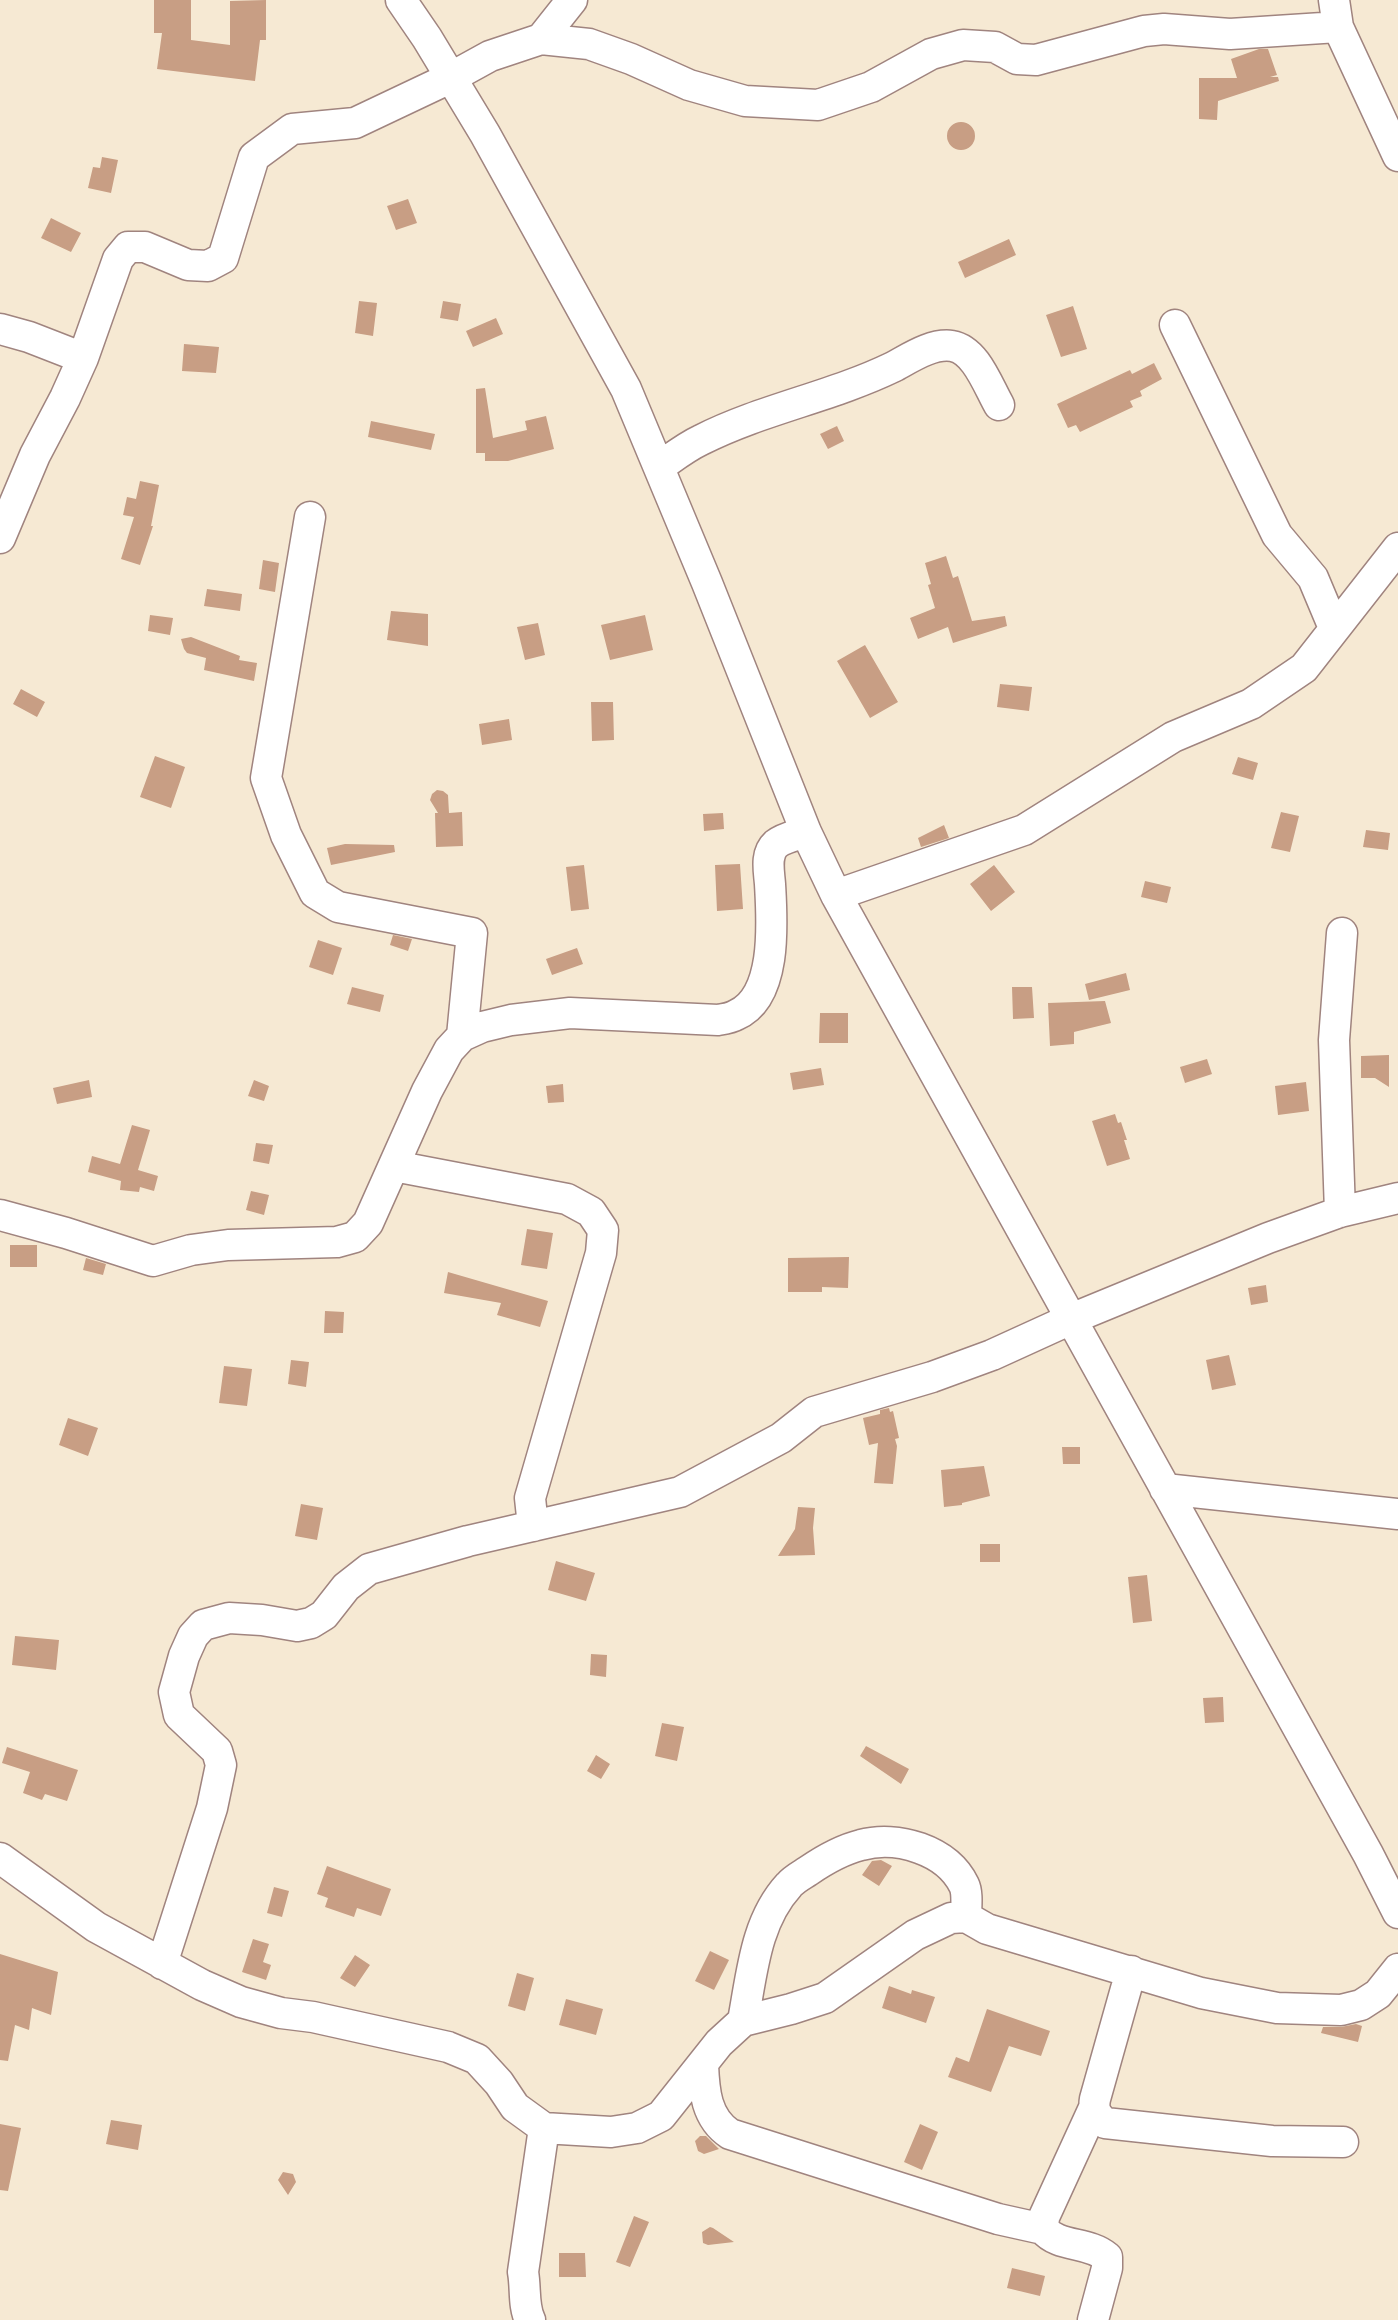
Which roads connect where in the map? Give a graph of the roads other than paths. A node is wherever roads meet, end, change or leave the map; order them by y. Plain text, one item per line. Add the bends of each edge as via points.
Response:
1 (401, 0) edge
2 (572, 0) edge
3 (1336, 14) edge
4 (541, 39) junction
5 (450, 78) junction
6 (1398, 156) edge
7 (1175, 326) dead end
8 (0, 329) edge
9 (83, 358) junction
10 (999, 405) dead end
11 (659, 467) junction
12 (310, 517) dead end
13 (0, 538) edge
14 (1398, 548) edge
15 (1334, 628) junction
16 (806, 832) junction
17 (836, 895) junction
18 (1342, 933) dead end
19 (462, 1036) junction
20 (394, 1166) junction
21 (1398, 1198) edge
22 (1340, 1212) junction
23 (0, 1215) edge
24 (1071, 1319) junction
25 (1165, 1489) junction
26 (1398, 1514) edge
27 (533, 1526) junction
28 (0, 1858) edge
29 (1398, 1913) edge
30 (966, 1917) junction
31 (162, 1964) junction
32 (1398, 1969) edge
33 (1131, 1971) junction
34 (743, 2021) junction
35 (703, 2064) junction
36 (1094, 2108) junction
37 (544, 2128) junction
38 (1343, 2142) dead end
39 (1044, 2229) junction
40 (530, 2320) edge
41 (1093, 2320) edge

1 - 5 street
2 - 4 street
3 - 4 street via 1230,34 1144,31 1036,60 1017,59 995,47 963,45 931,54 871,87 818,105 745,101 689,85 589,44
3 - 6 street
4 - 5 street via 490,56
5 - 9 street via 356,123 292,129 254,157 223,258 208,266 188,265 145,247 128,247 118,259
5 - 11 street via 626,389
7 - 15 street via 1277,535 1313,578
8 - 9 street
9 - 13 street
10 - 11 street via 970,355 953,346 930,348 868,379 738,422 698,441
11 - 16 street
12 - 19 street via 266,778 286,835 315,893 338,907 472,933
14 - 15 street
15 - 17 street via 1304,668 1251,704 1173,737 1024,830
16 - 17 street
16 - 19 street via 776,843 769,854 769,964 761,989 738,1015 718,1020 570,1013 482,1026
17 - 24 street
18 - 22 street via 1334,1040
19 - 20 street via 449,1050
20 - 23 street via 368,1223 355,1237 337,1242 228,1245 153,1261
20 - 27 street via 567,1199 591,1212 603,1230 601,1253 530,1498
21 - 22 street
22 - 24 street
24 - 25 street
24 - 27 street via 942,1374 814,1412 781,1438 680,1491
25 - 26 street
25 - 29 street
27 - 31 street via 369,1569 346,1587 324,1615 311,1623 297,1626 229,1618 203,1625 193,1636 174,1692 179,1715 217,1751 221,1765 212,1808
28 - 31 street via 96,1927
30 - 33 street via 987,1929
30 - 34 street via 951,1918 915,1935 825,1998
30 - 34 street via 965,1887 953,1870 930,1851 895,1843 862,1844 829,1857 790,1883 769,1912 759,1939
31 - 37 street via 241,2002 448,2046 477,2059 514,2107
32 - 33 street via 1378,1994 1361,2005 1341,2010 1277,2008 1201,1993
33 - 36 street
34 - 35 street
35 - 37 street via 661,2116 637,2128 611,2132
35 - 39 street via 703,2082 713,2118 730,2134 998,2219
36 - 38 street via 1105,2123 1272,2141
36 - 39 street via 1044,2217
37 - 40 street via 523,2272
39 - 41 street via 1051,2238 1099,2250 1107,2258

